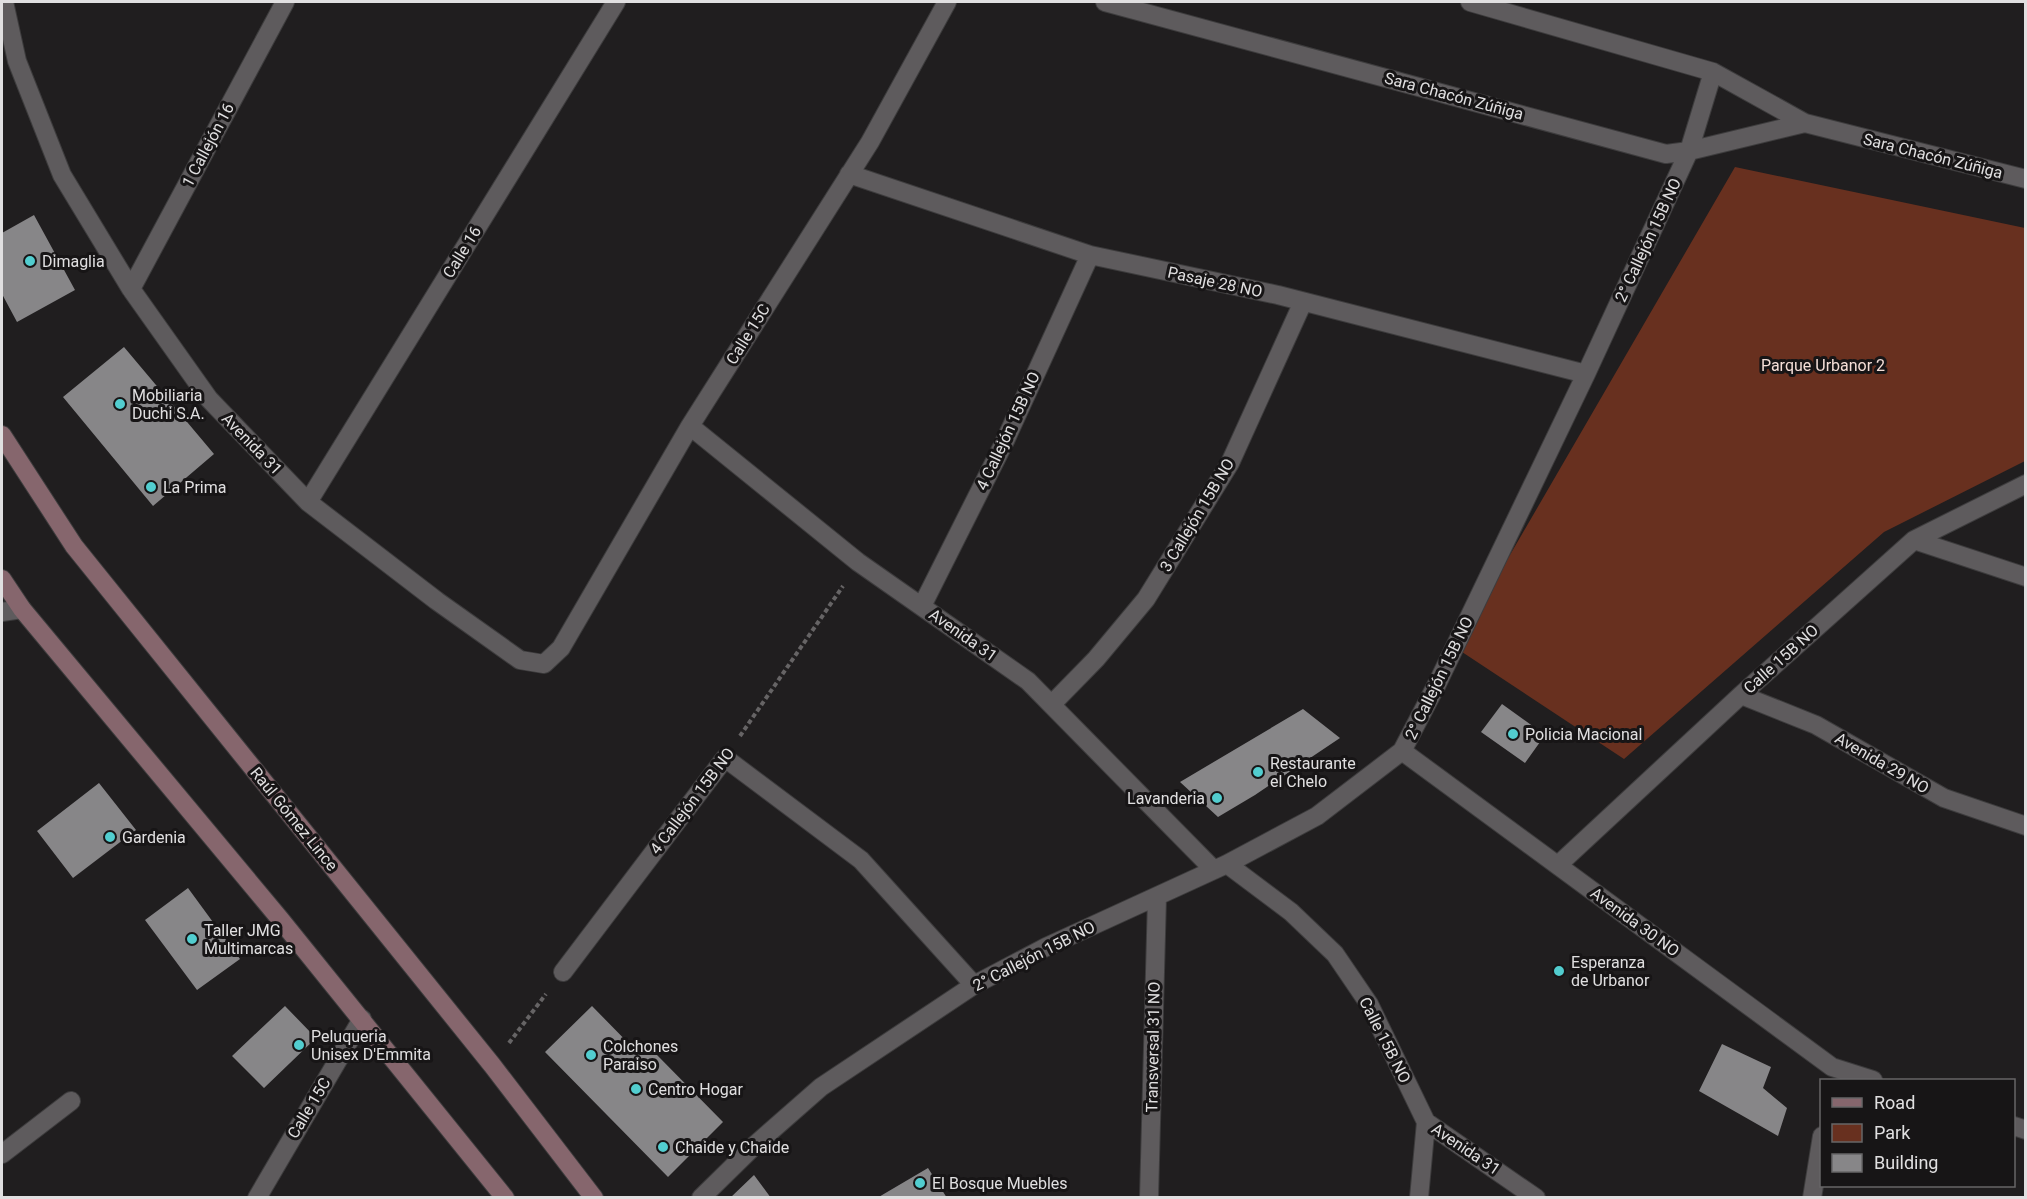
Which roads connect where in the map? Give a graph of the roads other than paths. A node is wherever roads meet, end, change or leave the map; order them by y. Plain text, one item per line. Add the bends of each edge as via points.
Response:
1 (4, 2) edge
2 (285, 2) edge
3 (616, 2) edge
4 (947, 2) edge
5 (1105, 2) edge
6 (1470, 2) edge
7 (1713, 72) junction
8 (1805, 123) junction
9 (1689, 151) junction
10 (849, 174) junction
11 (2025, 179) edge
12 (1090, 255) junction
13 (132, 290) junction
14 (1303, 302) junction
15 (1586, 374) junction
16 (690, 426) junction
17 (2, 435) edge
18 (2025, 484) edge
19 (308, 502) junction
20 (1914, 540) junction
21 (2025, 577) edge
22 (2, 579) edge
23 (922, 606) junction
24 (22, 609) junction
25 (2, 612) edge
26 (544, 664) joint
27 (1741, 695) junction
28 (1052, 704) junction
29 (1402, 751) junction
30 (2025, 826) edge
31 (1558, 865) junction
32 (1221, 867) junction
33 (1157, 897) junction
34 (562, 972) road end
35 (974, 986) junction
36 (362, 1019) junction
37 (1831, 1074) edge
38 (1866, 1079) edge
39 (71, 1101) dead end
40 (1426, 1122) junction
41 (1820, 1143) edge
42 (2, 1154) edge
43 (256, 1197) edge
44 (505, 1197) edge
45 (594, 1197) edge
46 (701, 1197) edge
47 (1149, 1197) edge
48 (1419, 1197) edge
49 (1536, 1197) edge
50 (1812, 1197) edge

1 - 13 street, Avenida 31 via 17,61 63,175
2 - 13 street, 1 Callejón 16
3 - 19 street, Calle 16
4 - 10 street, Calle 15C
5 - 9 street, Sara Chacón Zúñiga via 1666,154
6 - 7 street, Sara Chacón Zúñiga
7 - 8 street, Sara Chacón Zúñiga
7 - 9 street, 2° Callejón 15B NO
8 - 9 street, Sara Chacón Zúñiga
8 - 11 street, Sara Chacón Zúñiga
9 - 15 street, 2° Callejón 15B NO
10 - 12 street, Pasaje 28 NO
10 - 16 street, Calle 15C
12 - 14 street, Pasaje 28 NO
12 - 23 street, 4 Callejón 15B NO via 1004,442
13 - 19 street, Avenida 31 via 209,399
14 - 15 street, Pasaje 28 NO
14 - 28 street, 3 Callejón 15B NO via 1230,463 1146,599
15 - 29 street, 2° Callejón 15B NO
16 - 23 street, Avenida 31 via 858,562
16 - 26 street, Calle 15C via 561,648
17 - 45 main road, Raúl Gómez Lince via 74,546
18 - 20 street, Calle 15B NO
19 - 26 street, Avenida 31 via 520,660
20 - 21 street
20 - 27 street, Calle 15B NO
22 - 24 main road
23 - 28 street, Avenida 31 via 1028,681
24 - 25 street
24 - 36 main road
27 - 30 street, Avenida 29 NO via 1816,725 1944,798
27 - 31 street, Calle 15B NO
28 - 32 street, Avenida 31
29 - 31 street, Avenida 30 NO
29 - 32 street, 2° Callejón 15B NO via 1317,816
31 - 37 street, Avenida 30 NO
32 - 33 street, 2° Callejón 15B NO
32 - 40 street, Calle 15B NO via 1291,912 1335,954 1369,1004
33 - 35 street, 2° Callejón 15B NO via 1046,947
33 - 47 street, Transversal 31 NO
34 - 35 street, 4 Callejón 15B NO via 725,758 861,860
35 - 46 street, 2° Callejón 15B NO via 821,1087
36 - 43 street, Calle 15C
36 - 44 main road
37 - 38 street, Avenida 30 NO
39 - 42 street
40 - 48 street
40 - 49 street, Avenida 31
41 - 50 street

